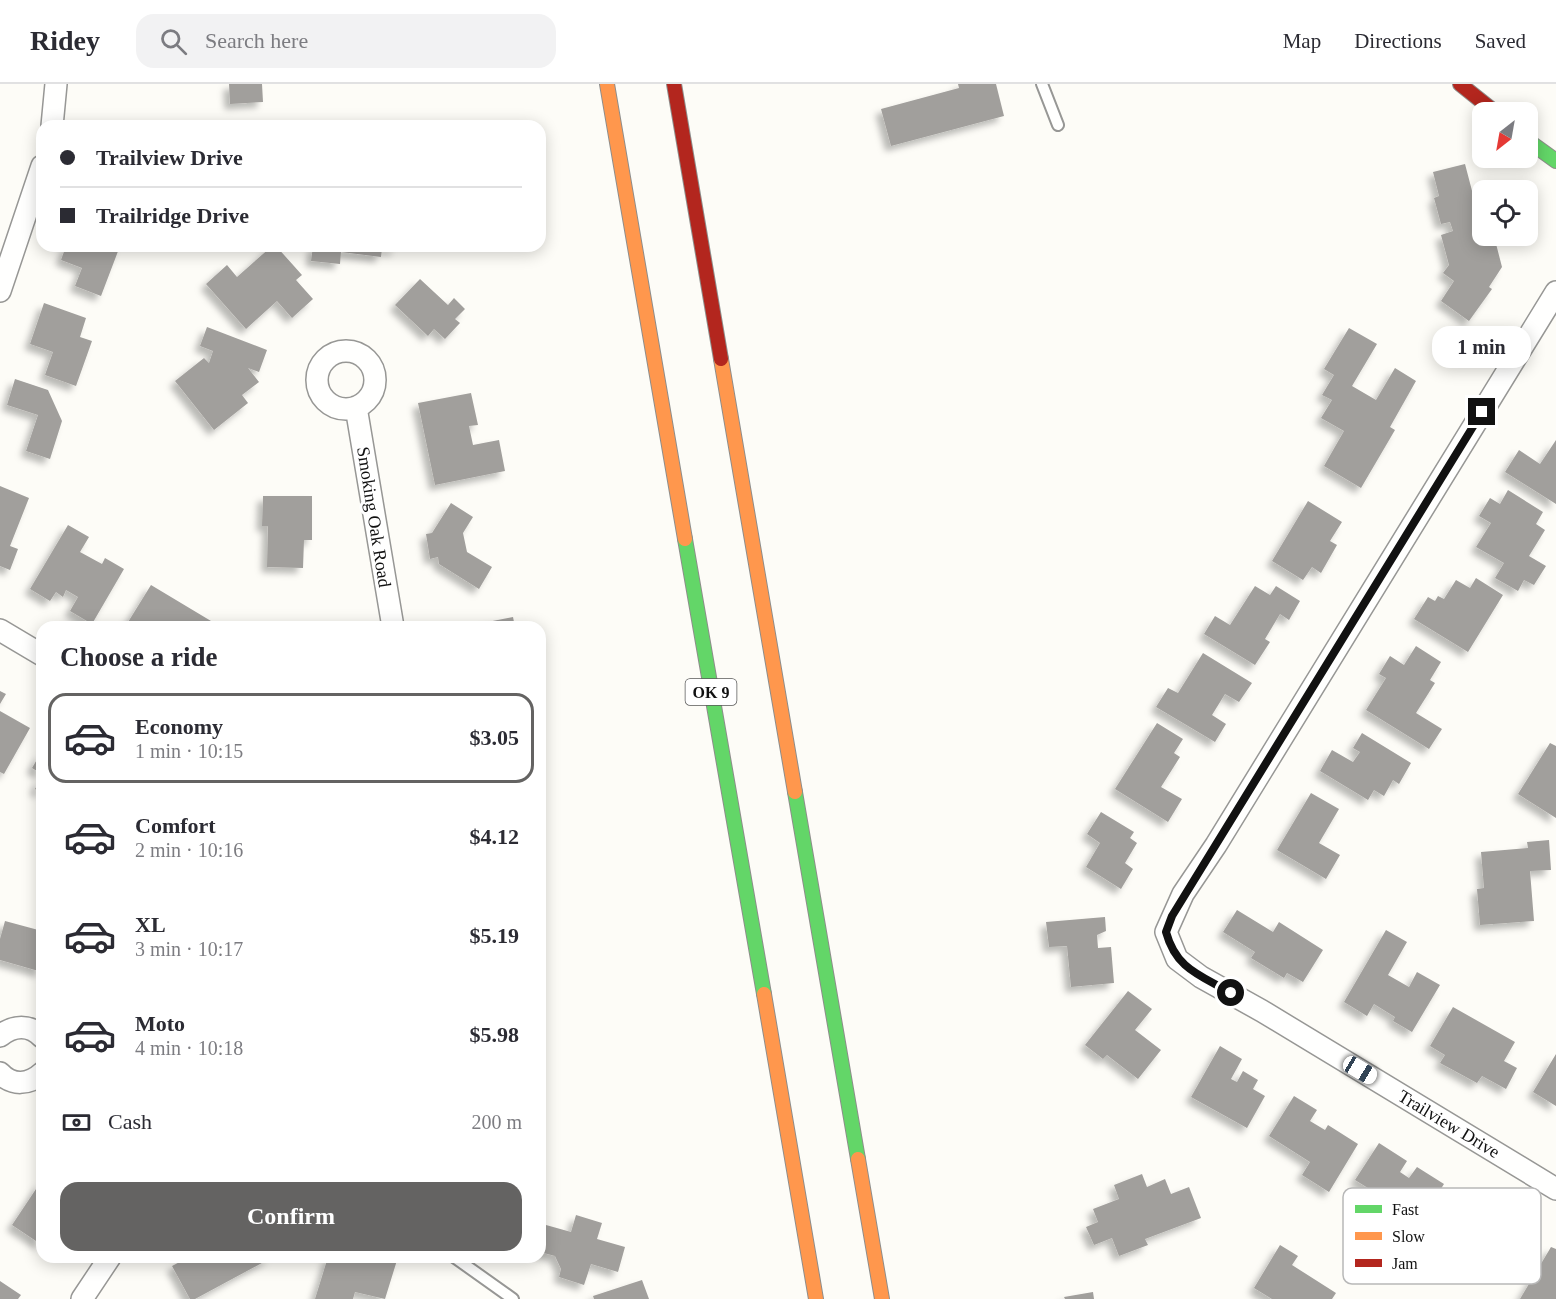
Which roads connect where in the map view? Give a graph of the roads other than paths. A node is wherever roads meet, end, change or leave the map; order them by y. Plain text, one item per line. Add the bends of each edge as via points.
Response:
1 (56, 84) edge
2 (607, 84) edge
3 (674, 84) edge
4 (1042, 84) edge
5 (1460, 84) edge
6 (1482, 102) edge
7 (52, 120) edge
8 (1058, 125) dead end
9 (1538, 148) edge
10 (1556, 161) edge
11 (36, 184) edge
12 (1, 286) edge
13 (1556, 292) edge
14 (356, 407) dead end
15 (392, 621) edge
16 (0, 630) edge
17 (36, 651) edge
18 (36, 1033) edge
19 (0, 1036) edge
20 (0, 1073) edge
21 (36, 1077) edge
22 (1556, 1189) edge
23 (106, 1263) edge
24 (462, 1263) edge
25 (82, 1299) edge
26 (513, 1299) edge
27 (816, 1299) edge
28 (882, 1299) edge

1 - 7 street
2 - 27 main road, OK 9
3 - 28 main road
4 - 8 lane
5 - 6 main road
9 - 10 main road
11 - 12 street
13 - 22 street, Trailview Drive via 1172,916 1166,932 1177,959 1201,977
14 - 15 street, Smoking Oak Road
16 - 17 street
18 - 19 street via 16,1027
20 - 21 street via 18,1083
23 - 25 street
24 - 26 lane

